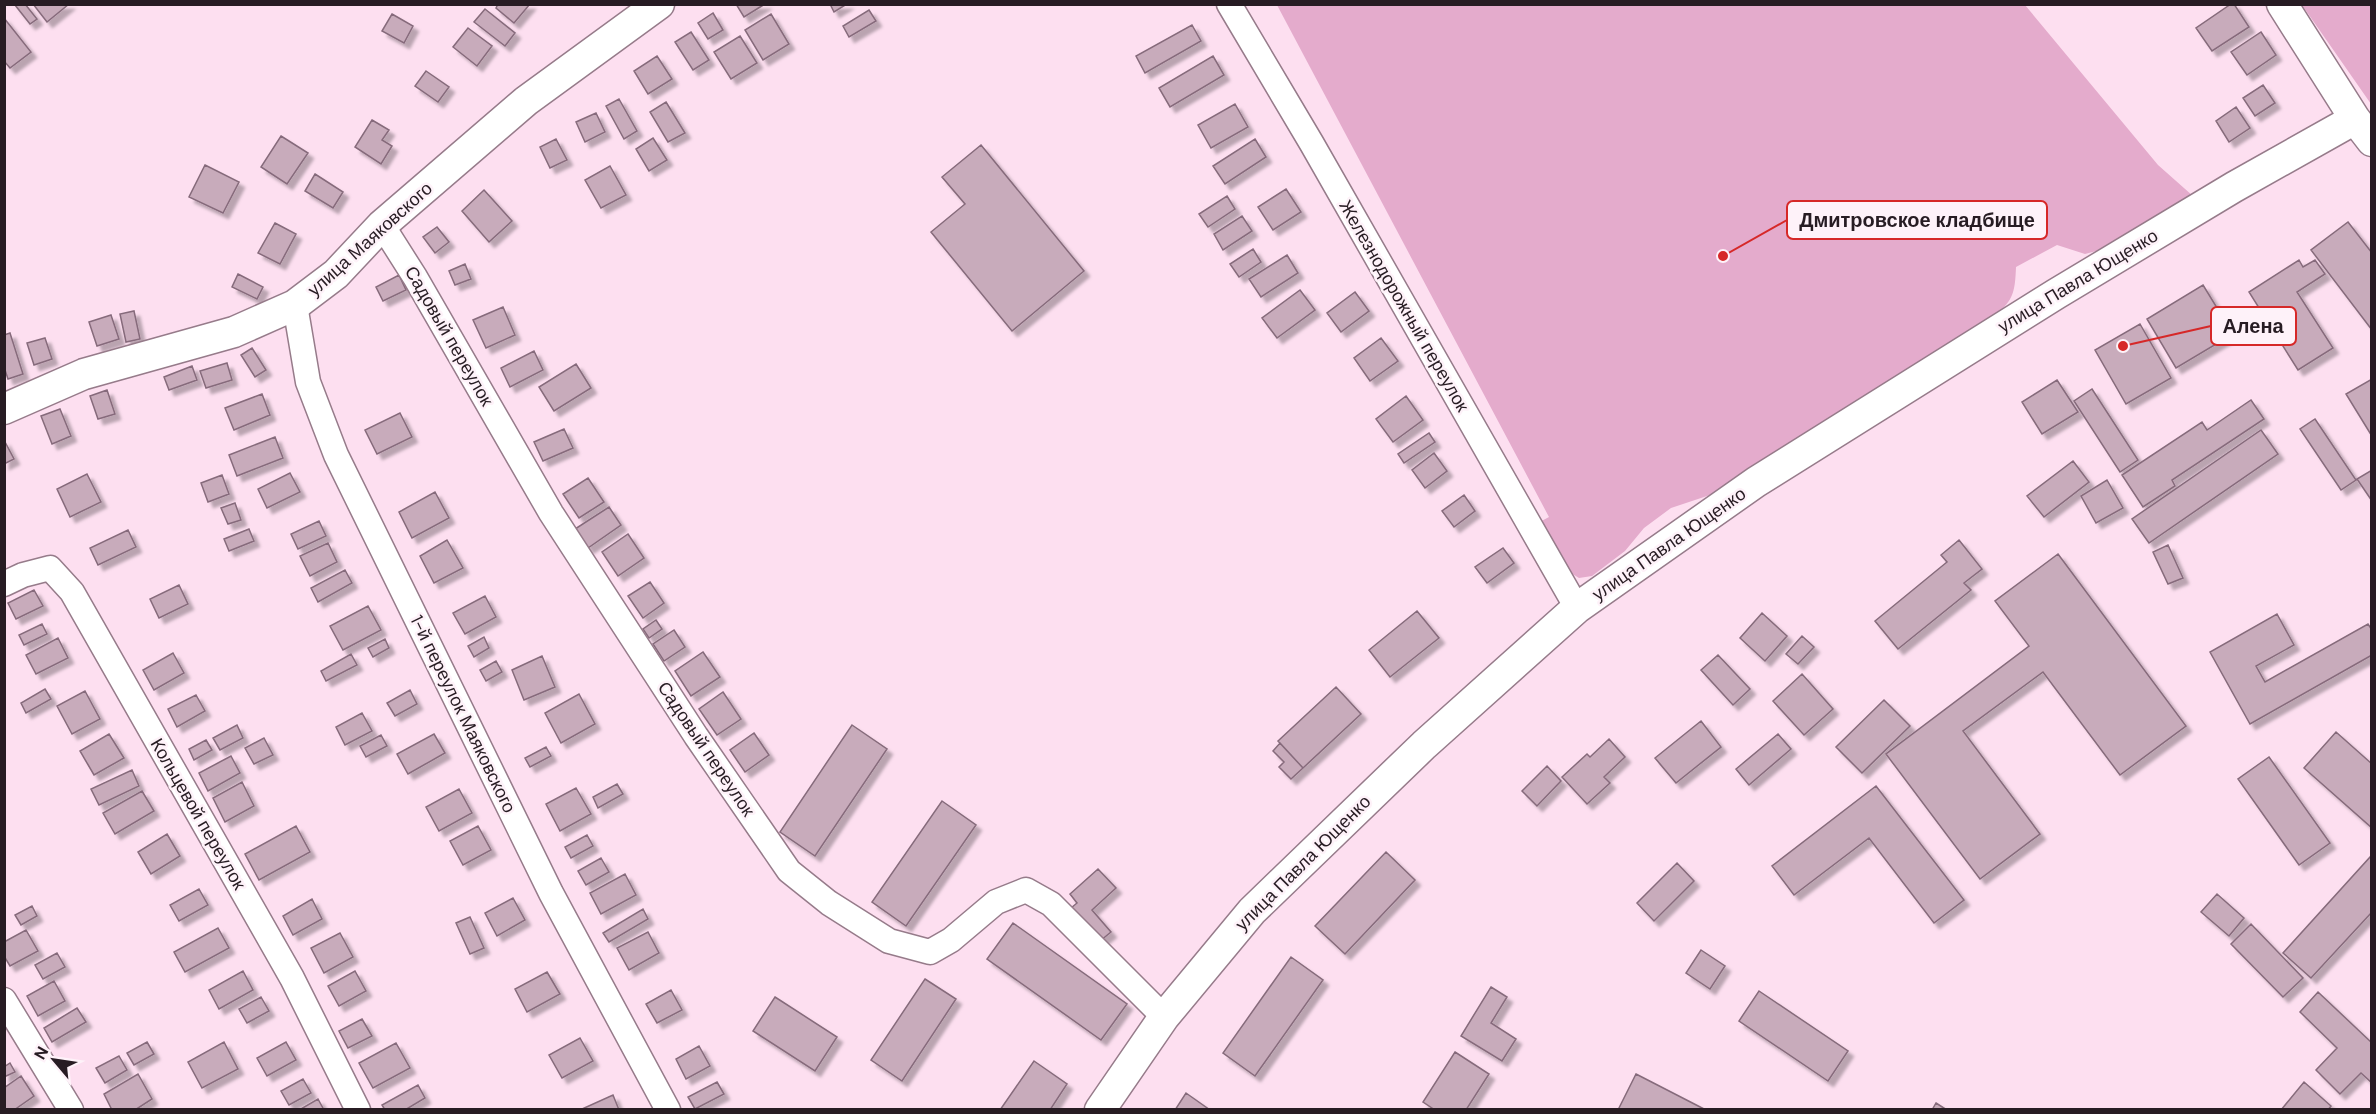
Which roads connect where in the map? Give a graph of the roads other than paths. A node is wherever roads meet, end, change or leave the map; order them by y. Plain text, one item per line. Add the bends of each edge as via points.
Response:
1 (659, 4) edge
2 (1229, 4) edge
3 (2282, 4) edge
4 (2363, 130) edge
5 (382, 225) junction
6 (295, 305) junction
7 (4, 409) edge
8 (4, 584) edge
9 (1577, 608) junction
10 (4, 1000) edge
11 (1164, 1017) junction
12 (71, 1110) edge
13 (357, 1110) edge
14 (668, 1110) edge
15 (1100, 1110) edge

1 - 5 street, улица Маяковского via 526,101
2 - 9 street, Железнодорожный переулок
3 - 4 street
4 - 9 street, улица Павла Ющенко via 2234,187 2056,294 1766,476
5 - 6 street, улица Маяковского via 336,274
5 - 11 street, Садовый переулок via 551,513 789,871 829,903 890,941 930,952 951,940 996,902 1026,890 1051,904
6 - 7 street, улица Маяковского via 234,332 84,374
6 - 14 street, 1-й переулок Маяковского via 308,382 336,455 550,893
8 - 13 street, Кольцевой переулок via 50,568 72,591 292,978
9 - 11 street, улица Павла Ющенко via 1424,745 1252,910
10 - 12 street
11 - 15 street, улица Павла Ющенко

